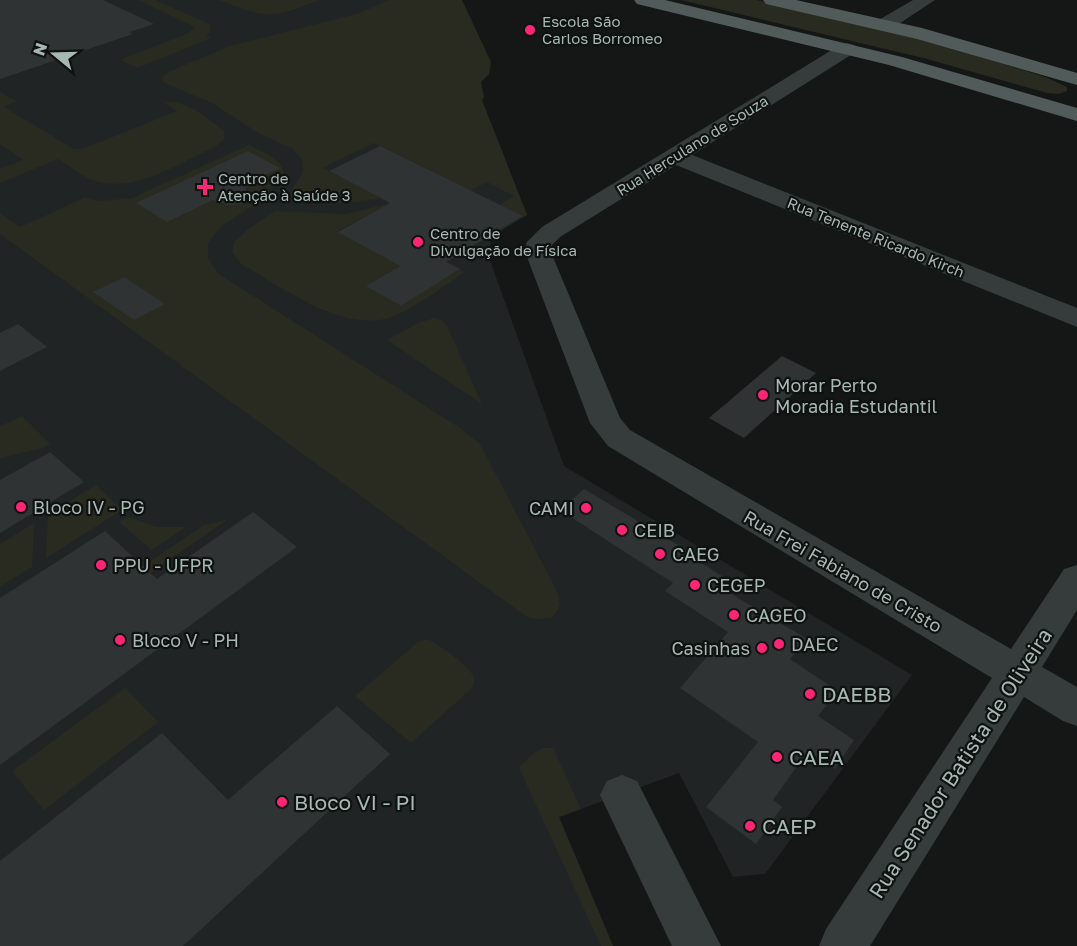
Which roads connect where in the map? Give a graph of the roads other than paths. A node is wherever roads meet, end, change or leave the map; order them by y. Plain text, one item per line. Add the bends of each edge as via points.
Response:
1 (643, 0) edge
2 (772, 0) edge
3 (926, 0) edge
4 (884, 25) junction
5 (847, 49) junction
6 (1077, 79) edge
7 (1034, 101) junction
8 (1077, 102) edge
9 (1077, 115) edge
10 (675, 156) junction
11 (1077, 318) edge
12 (611, 430) joint
13 (1077, 579) edge
14 (1017, 673) junction
15 (1077, 708) edge
16 (622, 795) dead end
17 (697, 946) edge
18 (843, 946) edge

1 - 5 main road
2 - 4 main road
3 - 4 street
4 - 6 main road
5 - 7 main road
5 - 10 street, Rua Herculano de Souza
7 - 8 main road
7 - 9 main road
10 - 11 street, Rua Tenente Ricardo Kirch
10 - 12 street, Rua Herculano de Souza via 539,243 540,257
12 - 14 street, Rua Frei Fabiano de Cristo via 632,448
13 - 14 street, Rua Senador Batista de Oliveira
14 - 15 street, Rua Frei Fabiano de Cristo
14 - 18 street, Rua Senador Batista de Oliveira
16 - 17 street

